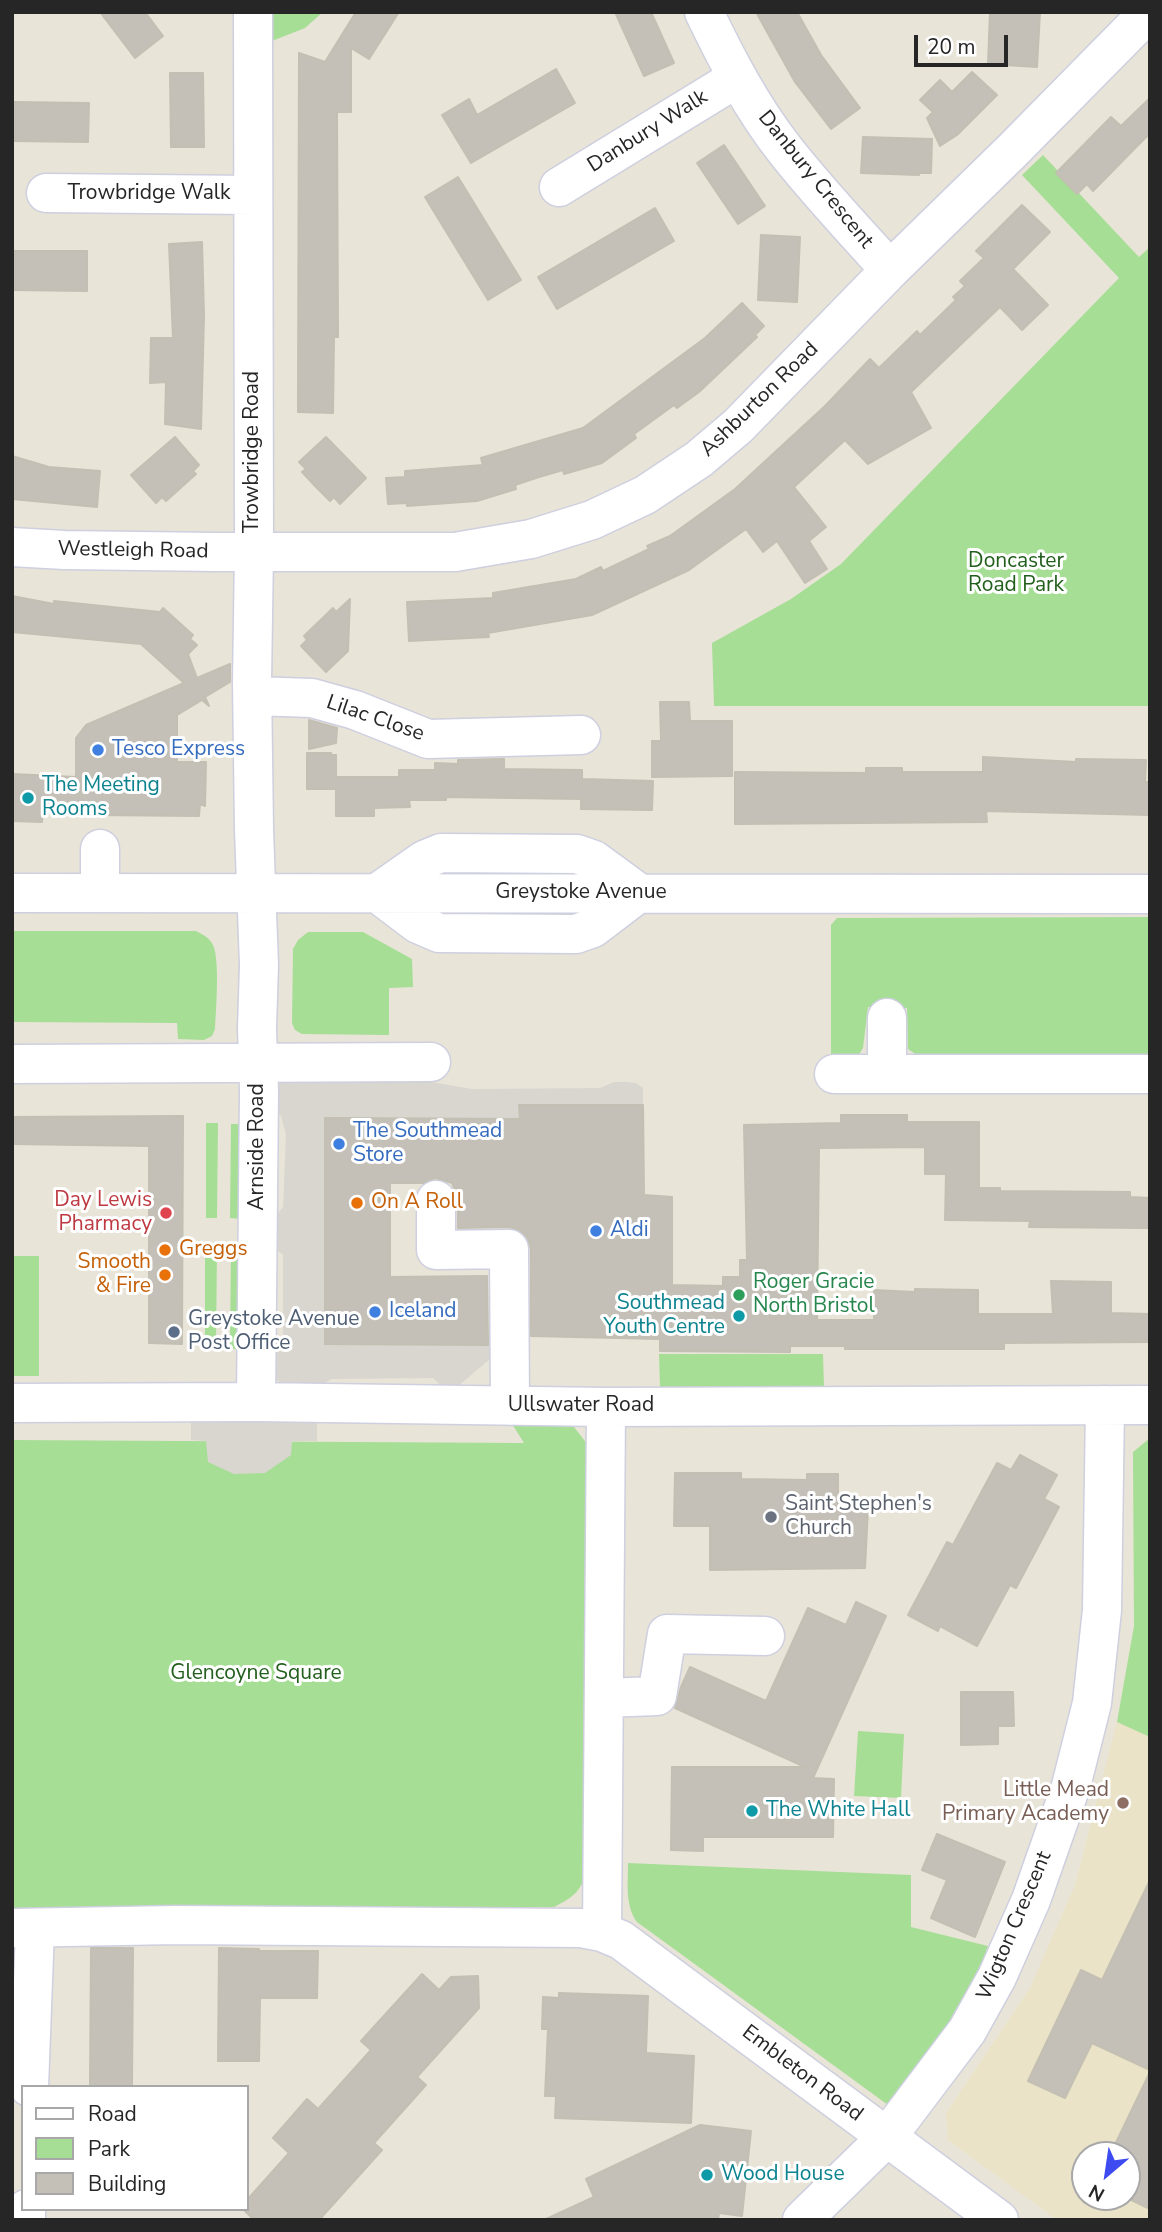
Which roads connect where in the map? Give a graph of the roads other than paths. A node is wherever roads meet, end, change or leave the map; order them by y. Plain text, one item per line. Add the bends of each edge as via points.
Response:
1 (253, 12) edge
2 (704, 12) edge
3 (1132, 18) edge
4 (737, 78) junction
5 (559, 187) dead end
6 (46, 193) dead end
7 (252, 195) junction
8 (890, 270) junction
9 (12, 547) edge
10 (254, 552) junction
11 (245, 687) junction
12 (581, 735) dead end
13 (100, 849) dead end
14 (100, 892) junction
15 (256, 892) junction
16 (12, 893) edge
17 (1150, 894) edge
18 (887, 1018) dead end
19 (258, 1062) junction
20 (431, 1062) dead end
21 (12, 1064) edge
22 (834, 1074) dead end
23 (887, 1074) junction
24 (1150, 1074) edge
25 (436, 1200) dead end
26 (256, 1402) junction
27 (12, 1403) edge
28 (1105, 1405) junction
29 (1150, 1405) edge
30 (510, 1406) junction
31 (606, 1407) junction
32 (765, 1636) dead end
33 (604, 1698) junction
34 (24, 1928) edge
35 (602, 1932) junction
36 (29, 2085) edge
37 (887, 2137) junction
38 (802, 2220) edge
39 (999, 2220) edge

1 - 7 street, Trowbridge Road
2 - 4 street, Danbury Crescent
3 - 8 street, Ashburton Road via 1003,160
4 - 5 street, Danbury Walk
4 - 8 street, Danbury Crescent via 784,148
6 - 7 street, Trowbridge Walk
7 - 10 street, Trowbridge Road
8 - 10 street, Ashburton Road via 738,426 699,459 645,495 592,520 531,539 455,552
9 - 10 street, Westleigh Road
10 - 11 street, Trowbridge Road
11 - 12 street, Lilac Close via 355,710 428,739
11 - 15 street, Trowbridge Road
13 - 14 street
14 - 15 street, Greystoke Avenue
14 - 16 street, Greystoke Avenue
15 - 17 street, Greystoke Avenue
15 - 19 street, Arnside Road
18 - 23 street
19 - 20 street
19 - 21 street
19 - 26 street, Arnside Road
22 - 23 street
23 - 24 street
25 - 30 street via 436,1250 509,1249
26 - 27 street, Ullswater Road
26 - 30 street, Ullswater Road
28 - 29 street, Ullswater Road
28 - 31 street, Ullswater Road
28 - 37 street, Wigton Crescent via 1102,1610 1092,1703 1072,1786 998,1977 967,2031
30 - 31 street, Ullswater Road
31 - 33 street
32 - 33 street via 667,1634 657,1696
33 - 35 street
34 - 35 street via 263,1925 581,1928
34 - 36 street
35 - 37 street, Embleton Road via 621,1940
37 - 38 street, Wigton Crescent
37 - 39 street, Embleton Road

